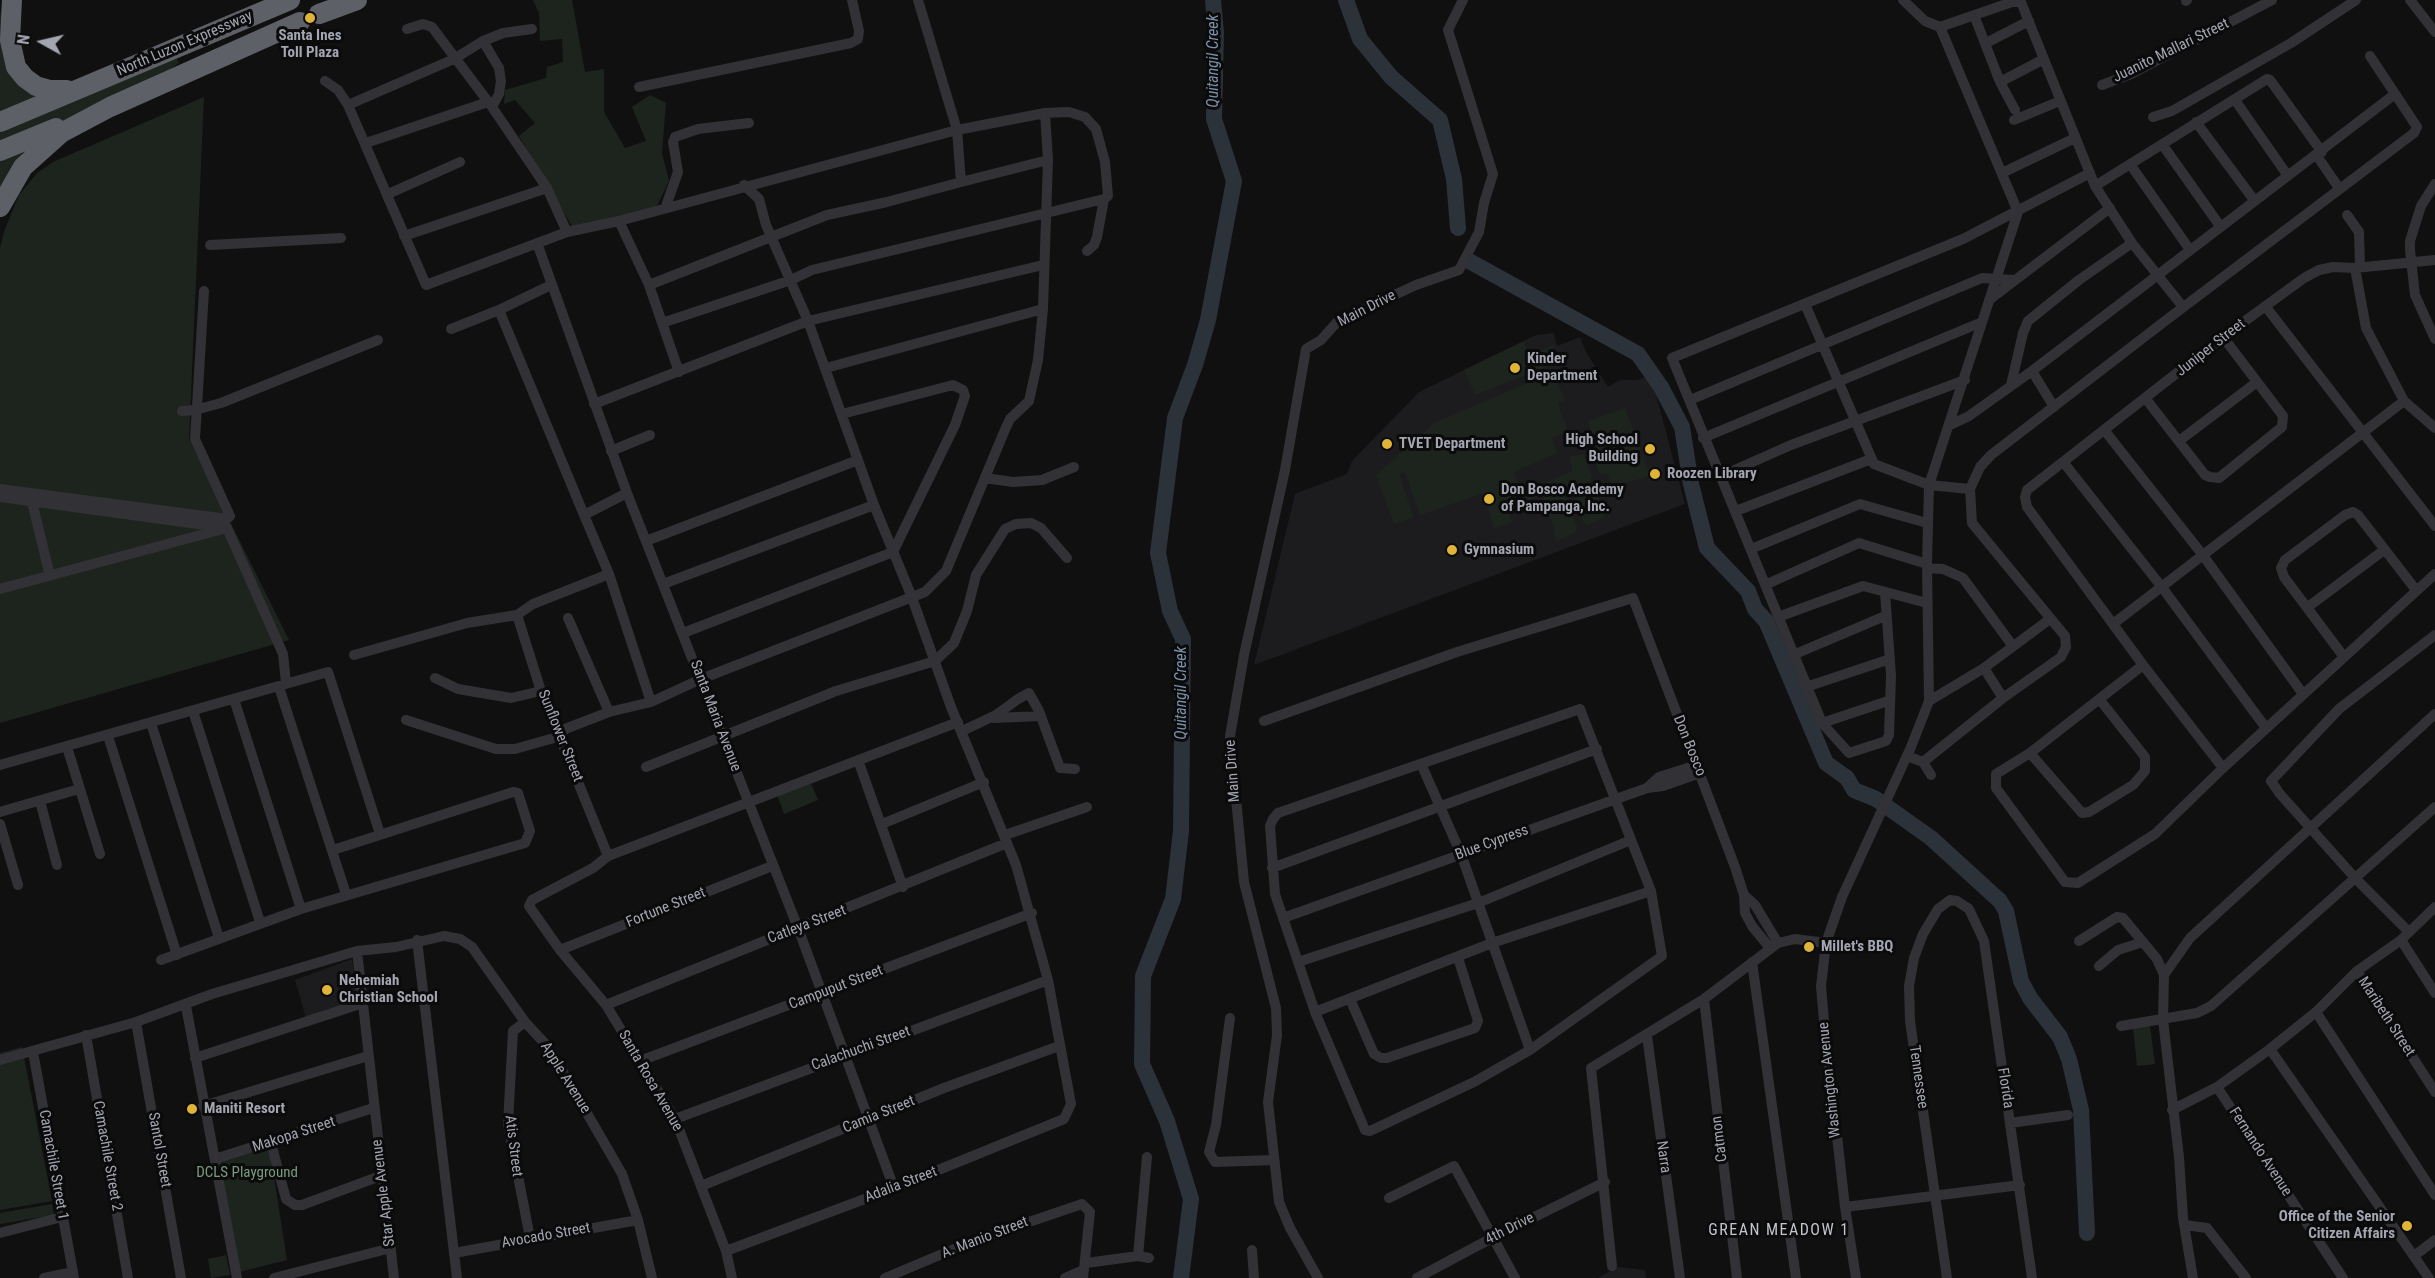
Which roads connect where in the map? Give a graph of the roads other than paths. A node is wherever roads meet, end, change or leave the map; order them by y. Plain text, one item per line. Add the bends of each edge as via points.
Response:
1 (12, 0) edge
2 (290, 0) edge
3 (357, 0) edge
4 (852, 0) edge
5 (918, 0) edge
6 (1463, 0) edge
7 (1904, 0) edge
8 (2272, 0) edge
9 (2356, 0) edge
10 (2410, 0) edge
11 (320, 14) dead end
12 (1974, 15) junction
13 (2029, 21) junction
14 (300, 22) dead end
15 (1940, 27) junction
16 (407, 29) dead end
17 (532, 29) dead end
18 (2435, 32) edge
19 (483, 41) junction
20 (1986, 43) junction
21 (2370, 56) dead end
22 (454, 59) junction
23 (2044, 59) junction
24 (325, 81) dead end
25 (2000, 82) junction
26 (2102, 85) dead end
27 (639, 87) dead end
28 (79, 88) junction
29 (2395, 94) junction
30 (2235, 100) junction
31 (2060, 101) junction
32 (348, 105) junction
33 (490, 105) junction
34 (110, 107) junction
35 (1045, 113) junction
36 (2153, 117) dead end
37 (0, 122) edge
38 (2196, 122) junction
39 (749, 123) dead end
40 (957, 130) junction
41 (2075, 138) junction
42 (366, 143) junction
43 (2162, 144) junction
44 (0, 151) edge
45 (2320, 154) junction
46 (1048, 160) junction
47 (460, 162) dead end
48 (2130, 164) junction
49 (2002, 173) junction
50 (2090, 173) junction
51 (2288, 176) junction
52 (767, 180) junction
53 (961, 182) junction
54 (2435, 184) edge
55 (744, 185) junction
56 (2095, 186) junction
57 (2339, 188) junction
58 (547, 189) junction
59 (388, 194) junction
60 (759, 199) junction
61 (1104, 199) junction
62 (2254, 200) junction
63 (0, 207) edge
64 (666, 207) junction
65 (2110, 208) junction
66 (2018, 212) junction
67 (1046, 213) junction
68 (2347, 214) dead end
69 (619, 221) junction
70 (2220, 226) junction
71 (567, 232) junction
72 (404, 236) junction
73 (772, 237) junction
74 (341, 238) dead end
75 (537, 243) junction
76 (2132, 243) junction
77 (210, 245) dead end
78 (2190, 250) junction
79 (1087, 251) dead end
80 (2435, 260) edge
81 (2410, 263) junction
82 (1043, 265) junction
83 (2357, 268) junction
84 (2158, 276) junction
85 (1995, 279) junction
86 (791, 280) junction
87 (2014, 280) junction
88 (551, 285) junction
89 (649, 285) junction
90 (204, 291) dead end
91 (1988, 301) junction
92 (1805, 304) junction
93 (2183, 307) junction
94 (2266, 307) junction
95 (1043, 309) junction
96 (499, 310) junction
97 (808, 321) junction
98 (1982, 322) junction
99 (662, 323) junction
100 (451, 329) dead end
101 (2223, 337) junction
102 (2435, 339) edge
103 (378, 340) dead end
104 (1823, 343) junction
105 (826, 368) junction
106 (2032, 371) junction
107 (679, 372) junction
108 (1839, 380) junction
109 (1965, 380) junction
110 (2257, 382) junction
111 (2011, 385) junction
112 (2146, 399) junction
113 (1690, 400) junction
114 (2404, 401) junction
115 (594, 404) junction
116 (2054, 406) junction
117 (195, 410) junction
118 (182, 411) dead end
119 (842, 414) junction
120 (1856, 423) junction
121 (1950, 425) junction
122 (2435, 428) edge
123 (2105, 431) junction
124 (2362, 434) junction
125 (650, 435) dead end
126 (1703, 438) junction
127 (2179, 441) junction
128 (611, 451) junction
129 (1870, 459) junction
130 (858, 460) junction
131 (2064, 463) junction
132 (1074, 467) dead end
133 (1721, 476) junction
134 (985, 478) junction
135 (1929, 485) junction
136 (0, 489) edge
137 (1970, 489) junction
138 (627, 493) junction
139 (0, 497) edge
140 (32, 502) junction
141 (874, 505) junction
142 (1736, 511) junction
143 (584, 515) junction
144 (1927, 523) junction
145 (2435, 526) edge
146 (227, 528) junction
147 (646, 541) junction
148 (1751, 549) junction
149 (2384, 550) junction
150 (893, 552) junction
151 (2202, 554) junction
152 (1067, 558) dead end
153 (1927, 566) junction
154 (609, 574) junction
155 (2435, 574) edge
156 (50, 576) junction
157 (663, 584) junction
158 (1767, 584) junction
159 (2161, 586) junction
160 (0, 589) edge
161 (2416, 590) junction
162 (1885, 592) junction
163 (911, 596) junction
164 (1927, 603) junction
165 (2308, 607) junction
166 (517, 615) junction
167 (1885, 616) junction
168 (1778, 617) junction
169 (568, 618) dead end
170 (2050, 619) junction
171 (2113, 624) junction
172 (683, 633) junction
173 (2435, 635) edge
174 (2012, 645) junction
175 (354, 655) dead end
176 (1792, 655) junction
177 (2344, 657) junction
178 (1890, 659) junction
179 (935, 661) junction
180 (2143, 665) junction
181 (1984, 668) junction
182 (435, 678) dead end
183 (701, 679) junction
184 (282, 685) junction
185 (1806, 687) junction
186 (541, 691) junction
187 (2303, 694) junction
188 (2003, 698) junction
189 (234, 699) junction
190 (2100, 700) junction
191 (1888, 701) junction
192 (1929, 701) junction
193 (651, 702) junction
194 (193, 711) junction
195 (609, 712) junction
196 (2435, 714) edge
197 (1041, 716) junction
198 (992, 718) junction
199 (406, 720) dead end
200 (1264, 721) dead end
201 (150, 723) junction
202 (1822, 723) junction
203 (960, 726) junction
204 (2266, 728) junction
205 (108, 736) junction
206 (561, 736) junction
207 (724, 737) junction
208 (67, 747) junction
209 (1597, 749) junction
210 (2030, 753) junction
211 (1907, 756) junction
212 (858, 760) junction
213 (1923, 762) junction
214 (0, 765) edge
215 (646, 766) dead end
216 (1422, 766) junction
217 (2223, 768) junction
218 (1699, 769) junction
219 (1074, 770) dead end
220 (1931, 775) dead end
221 (984, 782) junction
222 (79, 789) junction
223 (1616, 799) junction
224 (40, 801) junction
225 (748, 802) junction
226 (1441, 806) junction
227 (1087, 807) dead end
228 (2435, 807) edge
229 (0, 812) edge
230 (0, 824) edge
231 (882, 824) junction
232 (2310, 827) junction
233 (380, 834) junction
234 (1006, 839) junction
235 (1631, 840) junction
236 (333, 850) junction
237 (100, 854) dead end
238 (1461, 854) junction
239 (608, 856) junction
240 (57, 865) dead end
241 (772, 866) junction
242 (1272, 868) junction
243 (2356, 879) junction
244 (18, 885) dead end
245 (903, 887) junction
246 (1652, 891) junction
247 (346, 894) junction
248 (1478, 903) junction
249 (1963, 904) joint
250 (2435, 907) edge
251 (301, 909) junction
252 (1032, 914) junction
253 (1283, 918) junction
254 (260, 922) junction
255 (798, 928) junction
256 (2408, 931) junction
257 (219, 938) junction
258 (417, 940) junction
259 (2401, 940) junction
260 (2079, 941) dead end
261 (2143, 942) junction
262 (1492, 943) junction
263 (1826, 943) junction
264 (1774, 946) junction
265 (560, 950) junction
266 (357, 951) junction
267 (177, 955) junction
268 (1458, 958) junction
269 (161, 960) dead end
270 (1298, 962) junction
271 (1752, 962) junction
272 (2099, 966) dead end
273 (2357, 971) junction
274 (2164, 975) junction
275 (1048, 980) junction
276 (2435, 993) edge
277 (821, 994) junction
278 (1350, 999) junction
279 (1704, 999) junction
280 (363, 1003) junction
281 (606, 1005) junction
282 (186, 1006) junction
283 (1315, 1012) junction
284 (2316, 1012) junction
285 (1230, 1018) dead end
286 (2163, 1020) junction
287 (136, 1022) junction
288 (525, 1022) junction
289 (2121, 1026) dead end
290 (86, 1035) junction
291 (1647, 1036) junction
292 (1059, 1046) junction
293 (2270, 1049) junction
294 (1530, 1050) junction
295 (33, 1052) junction
296 (368, 1056) junction
297 (843, 1056) junction
298 (195, 1058) junction
299 (0, 1060) edge
300 (640, 1061) junction
301 (2217, 1087) junction
302 (2435, 1092) edge
303 (203, 1106) junction
304 (373, 1108) junction
305 (2172, 1110) junction
306 (2068, 1115) dead end
307 (675, 1119) junction
308 (868, 1120) junction
309 (2010, 1123) junction
310 (271, 1143) junction
311 (1147, 1158) dead end
312 (215, 1159) junction
313 (1274, 1160) junction
314 (384, 1175) junction
315 (1605, 1182) junction
316 (2020, 1185) junction
317 (701, 1186) junction
318 (894, 1188) junction
319 (1936, 1194) junction
320 (2435, 1195) edge
321 (1389, 1198) dead end
322 (1845, 1207) junction
323 (62, 1217) junction
324 (638, 1221) junction
325 (2185, 1226) junction
326 (0, 1233) edge
327 (530, 1238) junction
328 (1492, 1238) junction
329 (2435, 1240) edge
330 (391, 1248) junction
331 (1252, 1250) dead end
332 (726, 1251) junction
333 (454, 1253) junction
334 (2414, 1256) junction
335 (1612, 1266) dead end
336 (1084, 1270) edge
337 (73, 1275) edge
338 (44, 1278) edge
339 (128, 1278) edge
340 (181, 1278) edge
341 (237, 1278) edge
342 (274, 1278) edge
343 (394, 1278) edge
344 (457, 1278) edge
345 (652, 1278) edge
346 (732, 1278) edge
347 (885, 1278) edge
348 (1065, 1278) edge
349 (1254, 1278) edge
350 (1318, 1278) edge
351 (1417, 1278) edge
352 (1515, 1278) edge
353 (1680, 1278) edge
354 (1737, 1278) edge
355 (1796, 1278) edge
356 (1856, 1278) edge
357 (1947, 1278) edge
358 (2032, 1278) edge
359 (2193, 1278) edge
360 (2246, 1278) edge
361 (2343, 1278) edge
362 (2429, 1278) edge

1 - 28 highway via 10,47 20,73 43,89
2 - 28 highway, North Luzon Expressway
3 - 11 highway
4 - 27 street via 859,32 858,39 850,43
5 - 40 street
6 - 313 street, Main Drive via 1448,30 1493,174 1479,232 1460,270 1416,285 1338,321 1321,340 1305,349 1287,458 1232,722 1230,749 1244,882 1262,945 1277,1023 1268,1102
7 - 15 street via 1925,21
8 - 26 street, Juanito Mallari Street via 2131,74
9 - 36 street via 2291,43 2172,111
10 - 18 street
12 - 13 street via 2017,1
12 - 15 street
12 - 20 street
13 - 20 street
13 - 23 street
14 - 34 highway, North Luzon Expressway
15 - 49 street
16 - 22 street via 428,24
17 - 19 street via 503,33
19 - 22 street
19 - 33 street via 499,68 501,81 500,94
20 - 25 street
21 - 29 street
22 - 32 street
22 - 33 street
23 - 25 street
23 - 31 street
24 - 32 street via 338,90
25 - 31 street via 2015,115
28 - 37 highway, North Luzon Expressway
29 - 45 street
29 - 57 street via 2416,130
30 - 38 street
30 - 45 street via 2270,80
30 - 51 street
31 - 41 street
32 - 42 street
33 - 42 street
33 - 58 street
34 - 44 highway
34 - 63 highway via 61,133 34,154
35 - 40 street
35 - 46 street
35 - 61 street via 1078,114 1096,129 1105,162 1108,196
38 - 43 street
38 - 62 street
39 - 64 street via 698,129 675,137 678,172
40 - 52 street
40 - 53 street
41 - 49 street
41 - 50 street
42 - 59 street
43 - 48 street
43 - 70 street
45 - 51 street
45 - 57 street
46 - 53 street
46 - 67 street
47 - 59 street
48 - 56 street
48 - 78 street
49 - 66 street
50 - 56 street
50 - 66 street
51 - 62 street
52 - 55 street
52 - 60 street
53 - 73 street via 827,215
54 - 81 street via 2416,219
55 - 60 street
55 - 64 street
56 - 65 street
57 - 93 street
58 - 71 street
58 - 72 street
59 - 72 street
60 - 73 street
61 - 67 street
61 - 79 street via 1097,237
62 - 70 street
64 - 69 street
65 - 76 street
65 - 87 street
66 - 85 street
66 - 92 street
67 - 82 street
67 - 86 street via 812,270
68 - 83 street via 2359,232
69 - 71 street
69 - 89 street
70 - 78 street
71 - 75 street
72 - 75 street via 426,285
73 - 86 street
73 - 89 street
74 - 77 street
75 - 88 street, Santa Maria Avenue
76 - 84 street
76 - 111 street via 2028,321
78 - 84 street
80 - 81 street, Juniper Street
81 - 83 street, Juniper Street
81 - 102 street via 2415,295
82 - 95 street
82 - 97 street
83 - 94 street, Juniper Street via 2319,270
83 - 114 street via 2366,328
84 - 93 street
84 - 106 street
85 - 87 street
85 - 91 street
85 - 104 street via 1982,278
86 - 97 street
86 - 99 street
87 - 91 street
88 - 96 street
88 - 115 street, Santa Maria Avenue
89 - 99 street
90 - 117 street
91 - 98 street
92 - 104 street
92 - 113 street via 1672,358
93 - 116 street
94 - 101 street, Juniper Street
94 - 124 street
95 - 105 street
95 - 134 street via 1029,401 1010,419
96 - 100 street
96 - 143 street
97 - 105 street
97 - 107 street
98 - 108 street
98 - 109 street
99 - 107 street
101 - 110 street
101 - 112 street, Juniper Street
103 - 117 street
104 - 108 street
104 - 113 street
105 - 119 street
106 - 111 street
106 - 116 street
107 - 115 street
108 - 120 street
108 - 126 street
109 - 120 street
109 - 121 street
110 - 127 street
110 - 127 street via 2283,416 2282,427 2219,478 2205,475
111 - 121 street
112 - 123 street, Juniper Street
112 - 127 street
113 - 126 street
114 - 122 street
114 - 124 street
115 - 128 street, Santa Maria Avenue
116 - 137 street via 1991,455 1980,466
117 - 118 street
117 - 136 street via 195,439 230,516 227,519
119 - 130 street
119 - 150 street via 953,385 963,390 965,396 955,425
120 - 129 street
120 - 133 street via 1791,445
121 - 135 street
123 - 131 street, Juniper Street
123 - 151 street
124 - 145 street
124 - 151 street
125 - 128 street
126 - 133 street
128 - 138 street, Santa Maria Avenue
129 - 135 street via 1878,466
129 - 142 street
130 - 141 street
130 - 147 street
131 - 159 street
131 - 171 street, Juniper Street via 2027,490 2027,507
132 - 134 street via 1042,480 1012,483
133 - 142 street
134 - 163 street via 946,571 925,592
135 - 137 street
135 - 144 street
137 - 170 street via 1972,523
138 - 143 street
138 - 147 street, Santa Maria Avenue
139 - 140 street
140 - 146 street
140 - 156 street
141 - 150 street
141 - 157 street
142 - 148 street
143 - 154 street
144 - 148 street via 1860,504
144 - 153 street
146 - 156 street
146 - 184 street via 283,654
147 - 157 street, Santa Maria Avenue
148 - 158 street
149 - 161 street
149 - 165 street
149 - 165 street via 2358,515 2349,513 2285,560 2282,573
150 - 163 street
150 - 172 street
151 - 159 street
151 - 187 street
152 - 179 street via 1041,528 1030,523 1005,529 976,575 954,643
153 - 158 street via 1859,543
153 - 164 street
153 - 174 street via 1963,578
154 - 166 street via 533,604
154 - 193 street
155 - 161 street
156 - 160 street
157 - 172 street, Santa Maria Avenue
158 - 168 street
159 - 171 street
159 - 204 street
161 - 177 street
162 - 164 street
162 - 167 street
162 - 168 street via 1863,586
163 - 179 street
163 - 183 street
164 - 192 street
165 - 177 street
166 - 175 street via 467,623
166 - 186 street, Sunflower Street
167 - 176 street
167 - 178 street
168 - 176 street
169 - 195 street
170 - 174 street
170 - 188 street via 2065,636 2065,652
171 - 180 street
172 - 183 street, Santa Maria Avenue
173 - 232 street via 2339,709 2272,777 2272,784
174 - 181 street
176 - 185 street
177 - 187 street
178 - 185 street
178 - 191 street
179 - 203 street
179 - 207 street via 836,691
180 - 190 street
180 - 217 street
181 - 188 street
181 - 192 street
182 - 186 street via 458,688 511,698
183 - 193 street
183 - 207 street, Santa Maria Avenue
184 - 189 street
184 - 233 street via 323,672 330,675
184 - 236 street
185 - 202 street
186 - 206 street, Sunflower Street
187 - 204 street
188 - 213 street
189 - 194 street
189 - 251 street
190 - 210 street
190 - 210 street via 2145,757 2145,771 2133,785 2082,813
191 - 202 street
191 - 202 street via 1886,741 1852,753 1845,751
192 - 211 street, Washington Avenue
193 - 195 street
194 - 201 street
194 - 254 street
195 - 206 street via 565,729
196 - 232 street
197 - 198 street
197 - 198 street via 1029,693
197 - 219 street via 1060,768
198 - 203 street
199 - 206 street via 496,749 515,749
200 - 218 street, Don Bosco via 1457,652 1633,598
201 - 205 street
201 - 257 street
203 - 212 street
203 - 221 street
204 - 217 street
205 - 208 street
205 - 267 street
206 - 239 street, Sunflower Street
207 - 215 street
207 - 225 street, Santa Maria Avenue
208 - 214 street
208 - 222 street
209 - 216 street via 1581,709
209 - 223 street
209 - 226 street
210 - 217 street via 1996,774 1996,788 2070,884 2078,883 2155,834
211 - 213 street
211 - 263 street, Washington Avenue via 1848,884
212 - 225 street
212 - 231 street
213 - 220 street
216 - 226 street
216 - 242 street via 1278,813 1270,826
218 - 223 street, Blue Cypress
218 - 264 street, Don Bosco via 1744,895 1745,913 1752,926
221 - 231 street
221 - 234 street
222 - 224 street
222 - 237 street
223 - 235 street
223 - 238 street, Blue Cypress
224 - 229 street
224 - 240 street
225 - 239 street
225 - 241 street, Santa Maria Avenue
226 - 238 street
226 - 242 street
227 - 234 street, Catleya Street
228 - 243 street
230 - 244 street
231 - 245 street
232 - 243 street
232 - 274 street via 2190,938
233 - 236 street
233 - 247 street via 517,792 530,831 525,843
234 - 245 street, Catleya Street
234 - 252 street
235 - 246 street
235 - 248 street
236 - 247 street
238 - 248 street
238 - 253 street, Blue Cypress
239 - 265 street, Santa Rosa Avenue via 532,900 529,906
241 - 255 street, Santa Maria Avenue
241 - 265 street, Fortune Street
242 - 253 street
243 - 256 street
243 - 286 street via 2211,1006
245 - 255 street, Catleya Street
246 - 262 street
246 - 294 street via 1662,956
247 - 251 street
248 - 262 street
248 - 270 street
249 - 309 street, Florida via 1974,916 1984,940
249 - 319 street, Tennessee via 1950,900 1938,909 1923,934 1909,986 1910,1022
250 - 256 street
251 - 254 street
252 - 275 street
252 - 277 street, Campuput Street
253 - 270 street
254 - 257 street
255 - 277 street, Santa Maria Avenue
255 - 281 street, Catleya Street
256 - 259 street
257 - 267 street
258 - 266 street, Apple Avenue
258 - 288 street, Apple Avenue via 444,936 467,943
258 - 333 street
259 - 273 street
259 - 276 street
260 - 261 street via 2117,918 2128,921
261 - 272 street via 2118,950
261 - 274 street via 2157,958
262 - 268 street
262 - 294 street
263 - 264 street via 1795,939
263 - 322 street, Washington Avenue via 1821,986
264 - 271 street
265 - 281 street, Santa Rosa Avenue
266 - 280 street, Star Apple Avenue
266 - 282 street, Apple Avenue via 212,994
267 - 269 street
268 - 278 street
268 - 278 street via 1478,1021 1474,1028 1381,1058 1374,1054
270 - 283 street
271 - 279 street
271 - 355 street
273 - 284 street
273 - 302 street, Maribeth Street
274 - 286 street
275 - 292 street
275 - 297 street, Calachuchi Street
277 - 297 street, Santa Maria Avenue
277 - 300 street, Campuput Street
278 - 283 street
279 - 291 street
279 - 354 street, Catmon
280 - 296 street, Star Apple Avenue
280 - 298 street
281 - 300 street, Santa Rosa Avenue
282 - 287 street, Apple Avenue
282 - 298 street
283 - 294 street via 1365,1130 1370,1131 1474,1082
284 - 293 street
284 - 320 street
285 - 313 street via 1209,1152 1215,1162
286 - 289 street
286 - 305 street
287 - 290 street, Apple Avenue
287 - 340 street, Santol Street
288 - 324 street, Apple Avenue via 549,1048 622,1174
288 - 327 street, Atis Street via 513,1031 508,1124
290 - 295 street, Apple Avenue
290 - 339 street, Camachile Street 2
291 - 315 street via 1591,1068
291 - 353 street, Narra
292 - 308 street, Camia Street
292 - 318 street, Adalia Street via 1070,1095 1070,1109 1064,1119
293 - 301 street
293 - 334 street
295 - 299 street, Apple Avenue
295 - 323 street, Camachile Street 1
296 - 303 street
296 - 304 street, Star Apple Avenue
297 - 307 street, Calachuchi Street
297 - 308 street, Santa Maria Avenue
298 - 303 street
300 - 307 street, Santa Rosa Avenue
301 - 305 street
301 - 361 street, Fernando Avenue
303 - 312 street
304 - 310 street, Makopa Street
304 - 314 street, Star Apple Avenue
305 - 325 street
306 - 309 street
307 - 317 street, Santa Rosa Avenue
308 - 317 street, Camia Street
308 - 318 street, Santa Maria Avenue
309 - 316 street, Florida
310 - 312 street, Makopa Street
310 - 314 street via 286,1199 295,1205
311 - 336 street via 1143,1257
312 - 341 street
313 - 350 street, Main Drive via 1281,1209
314 - 330 street, Star Apple Avenue
315 - 328 street, 4th Drive
315 - 335 street
316 - 319 street
316 - 358 street, Florida
317 - 332 street, Santa Rosa Avenue
318 - 332 street, Adalia Street
319 - 322 street
319 - 357 street, Tennessee
321 - 328 street via 1454,1166
322 - 356 street, Washington Avenue
323 - 326 street
323 - 337 street, Camachile Street 1
324 - 327 street, Avocado Street
324 - 345 street, Apple Avenue
325 - 359 street
325 - 360 street via 2206,1228
327 - 333 street, Avocado Street
328 - 351 street, 4th Drive
328 - 352 street
329 - 334 street
330 - 342 street
330 - 343 street, Star Apple Avenue
331 - 349 street
332 - 346 street, Santa Rosa Avenue
333 - 344 street
334 - 362 street
336 - 347 street, A. Manio Street via 1089,1212 1082,1204 973,1241
336 - 348 street
337 - 338 street

